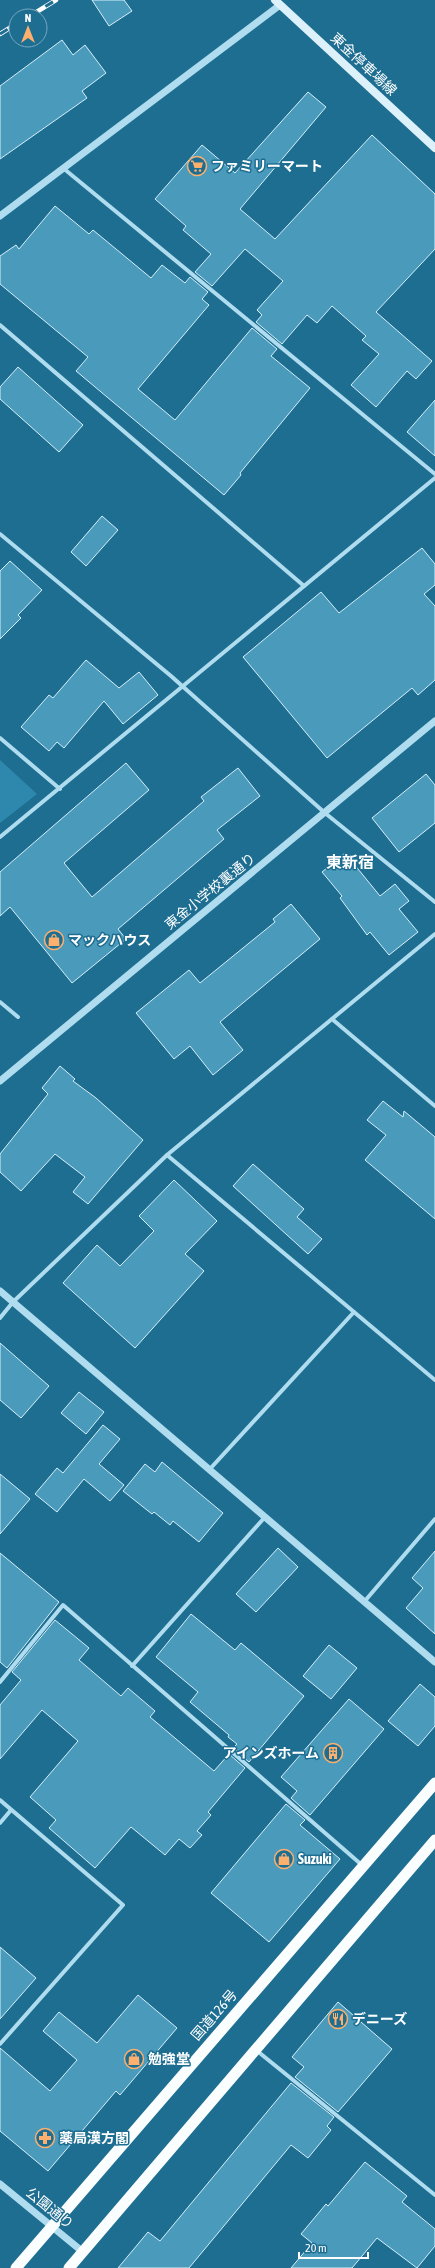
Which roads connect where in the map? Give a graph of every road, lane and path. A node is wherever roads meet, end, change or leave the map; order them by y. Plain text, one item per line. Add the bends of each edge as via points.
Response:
1 (277, 2) edge
2 (435, 148) edge
3 (62, 168) junction
4 (0, 216) edge
5 (0, 326) edge
6 (435, 474) edge
7 (435, 478) edge
8 (0, 534) edge
9 (304, 586) junction
10 (182, 685) junction
11 (435, 721) edge
12 (0, 738) edge
13 (60, 789) junction
14 (326, 813) junction
15 (0, 837) edge
16 (435, 902) edge
17 (435, 934) edge
18 (0, 1002) edge
19 (18, 1017) dead end
20 (332, 1019) junction
21 (0, 1081) edge
22 (435, 1106) edge
23 (167, 1155) junction
24 (0, 1291) edge
25 (13, 1302) junction
26 (354, 1312) junction
27 (0, 1318) edge
28 (435, 1380) edge
29 (209, 1470) junction
30 (265, 1517) junction
31 (435, 1519) edge
32 (364, 1602) junction
33 (435, 1662) edge
34 (132, 1666) junction
35 (0, 1682) edge
36 (435, 1783) edge
37 (0, 1800) edge
38 (11, 1810) junction
39 (0, 1822) edge
40 (435, 1840) edge
41 (363, 1866) junction
42 (0, 2044) edge
43 (256, 2050) junction
44 (0, 2184) edge
45 (435, 2195) edge
46 (51, 2227) junction
47 (83, 2252) junction
48 (16, 2268) edge
49 (69, 2268) edge

1 - 2 main road, 東金停車場線
1 - 3 street
3 - 4 street
3 - 6 street
5 - 9 street
7 - 9 street
8 - 10 street
9 - 10 street
10 - 13 street
10 - 14 street
11 - 14 street, 東金小学校裏通り
12 - 13 street
13 - 15 street
14 - 16 street
14 - 21 street, 東金小学校裏通り
17 - 20 street
18 - 19 street
20 - 22 street
20 - 23 street
23 - 25 street
23 - 26 street
24 - 25 street
25 - 27 street
25 - 29 street
26 - 28 street
26 - 29 street
29 - 30 street
30 - 32 street
30 - 34 street
31 - 32 street
32 - 33 street
34 - 35 street via 62,1605
34 - 41 street
36 - 41 highway, 国道126号
37 - 38 street
38 - 39 street
38 - 42 street via 123,1905
40 - 43 highway
41 - 46 highway, 国道126号
43 - 45 street
43 - 47 highway
44 - 46 street, 公園通り
46 - 47 street, 公園通り
46 - 48 highway, 国道126号
47 - 49 highway

